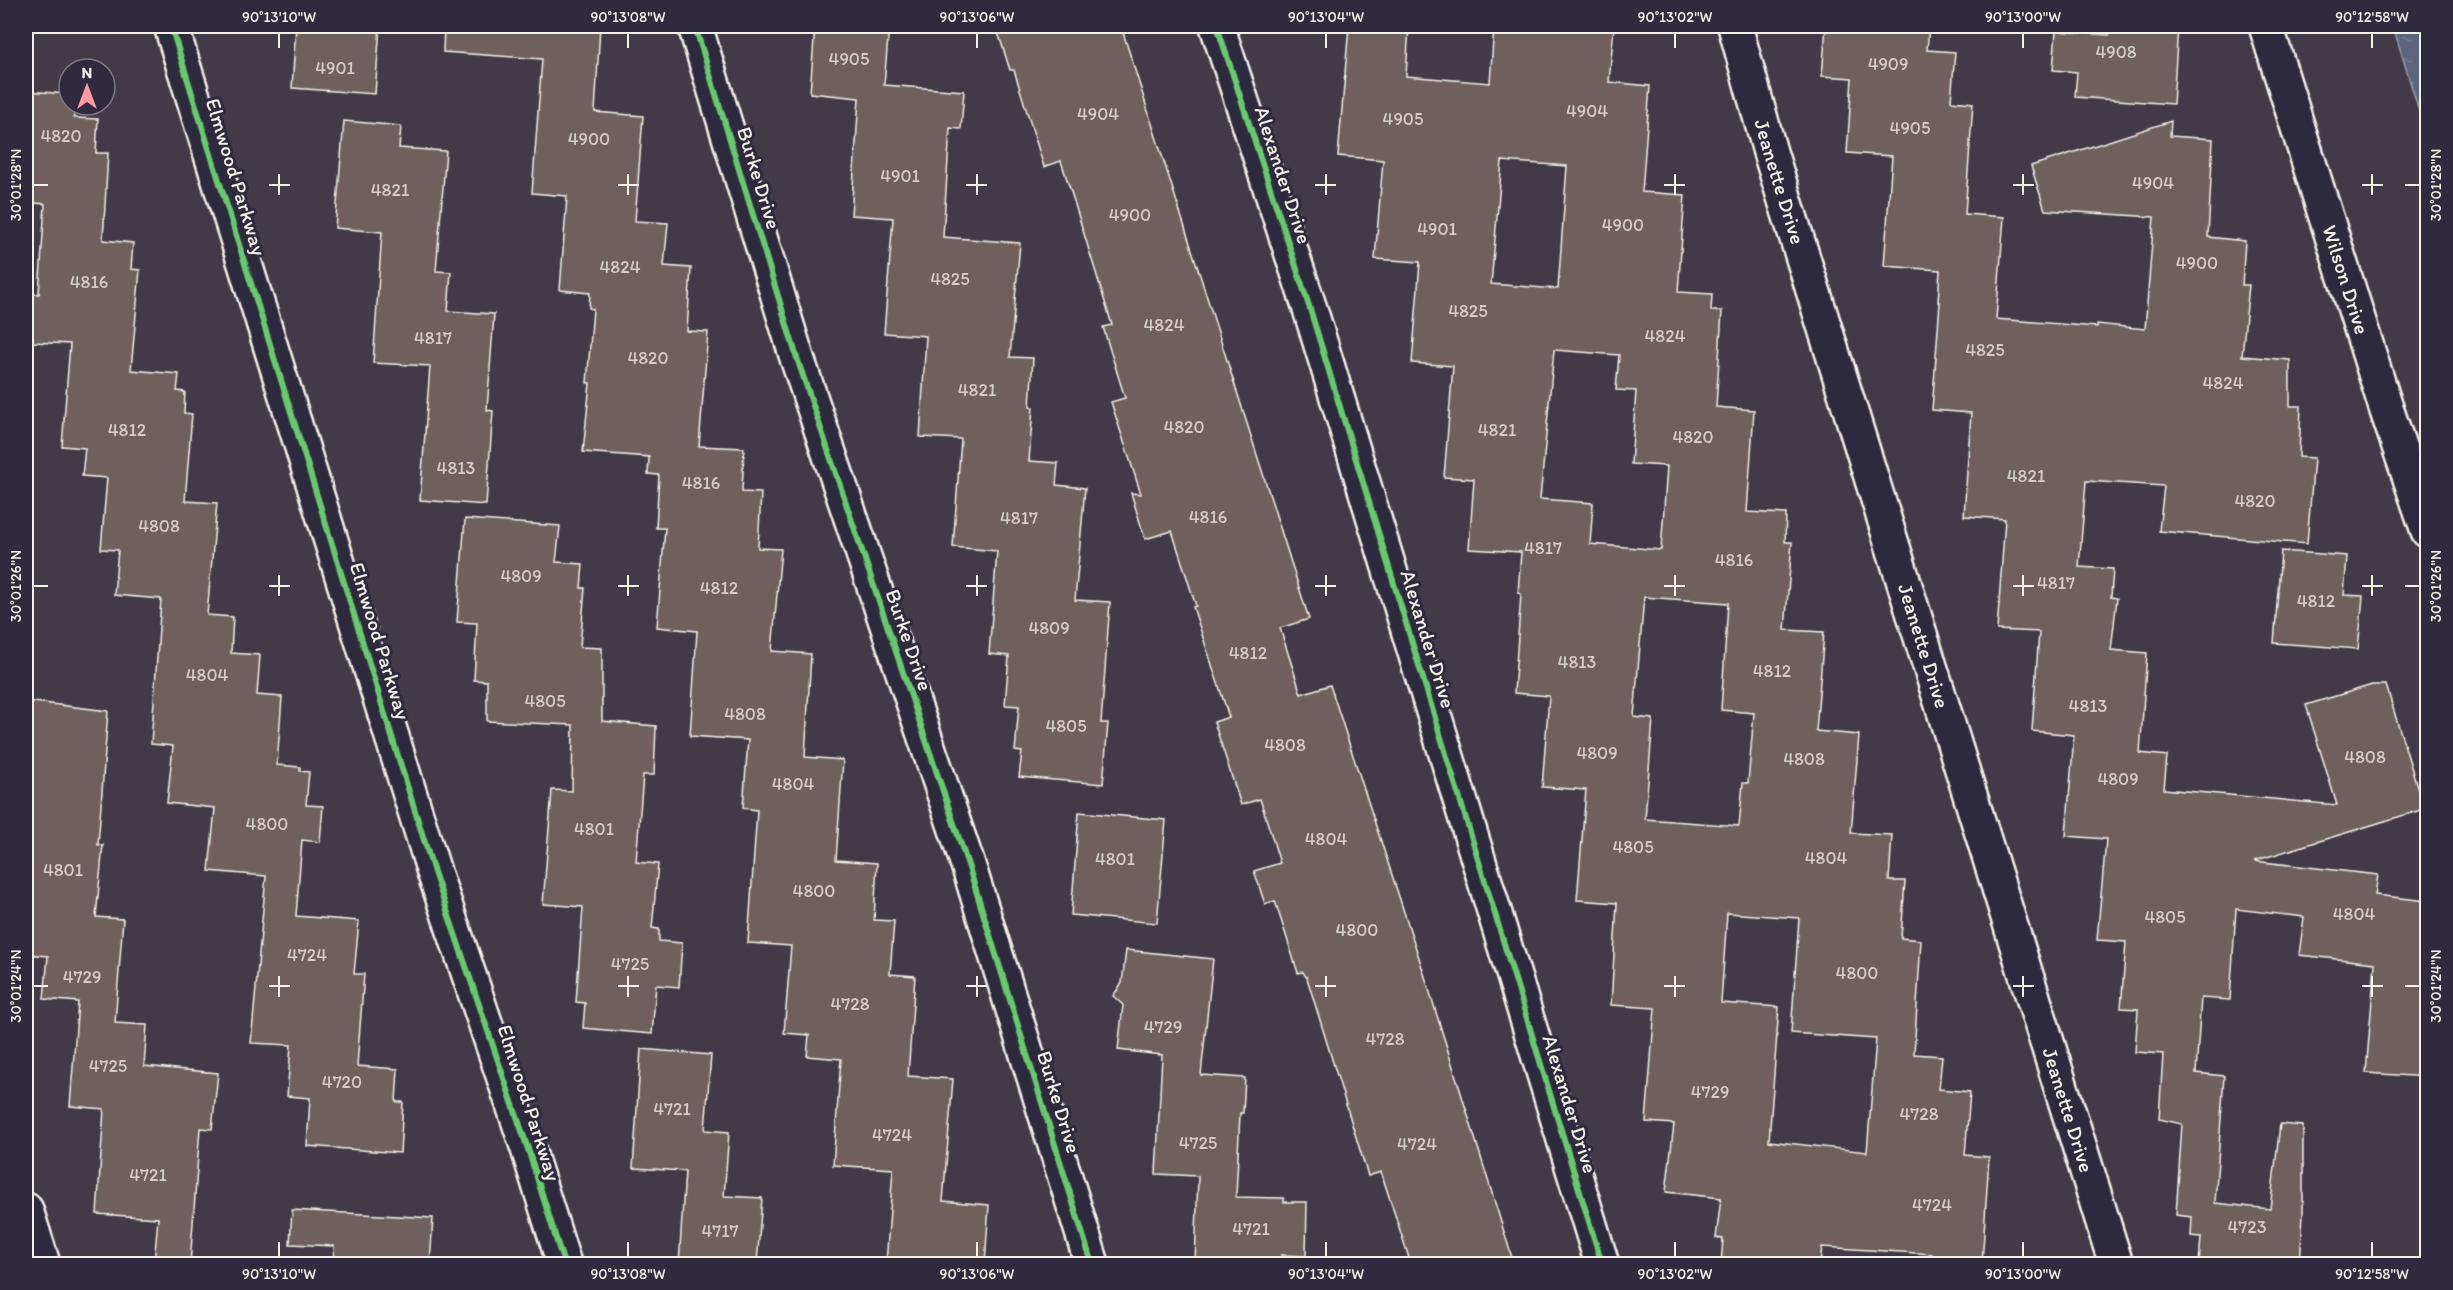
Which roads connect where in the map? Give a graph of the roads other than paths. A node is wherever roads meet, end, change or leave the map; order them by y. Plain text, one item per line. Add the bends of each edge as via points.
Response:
1 (171, 26) edge
2 (695, 26) edge
3 (1217, 26) edge
4 (1735, 26) edge
5 (2266, 26) edge
6 (2427, 531) edge
7 (26, 1210) edge
8 (43, 1264) edge
9 (564, 1264) edge
10 (1092, 1264) edge
11 (1602, 1264) edge
12 (2116, 1264) edge

1 - 9 street, Elmwood Parkway via 434,872
2 - 10 street, Burke Drive via 797,358 970,871
3 - 11 street, Alexander Drive via 1310,309
4 - 12 street, Jeanette Drive via 1773,163
5 - 6 street, Wilson Drive
7 - 8 street

